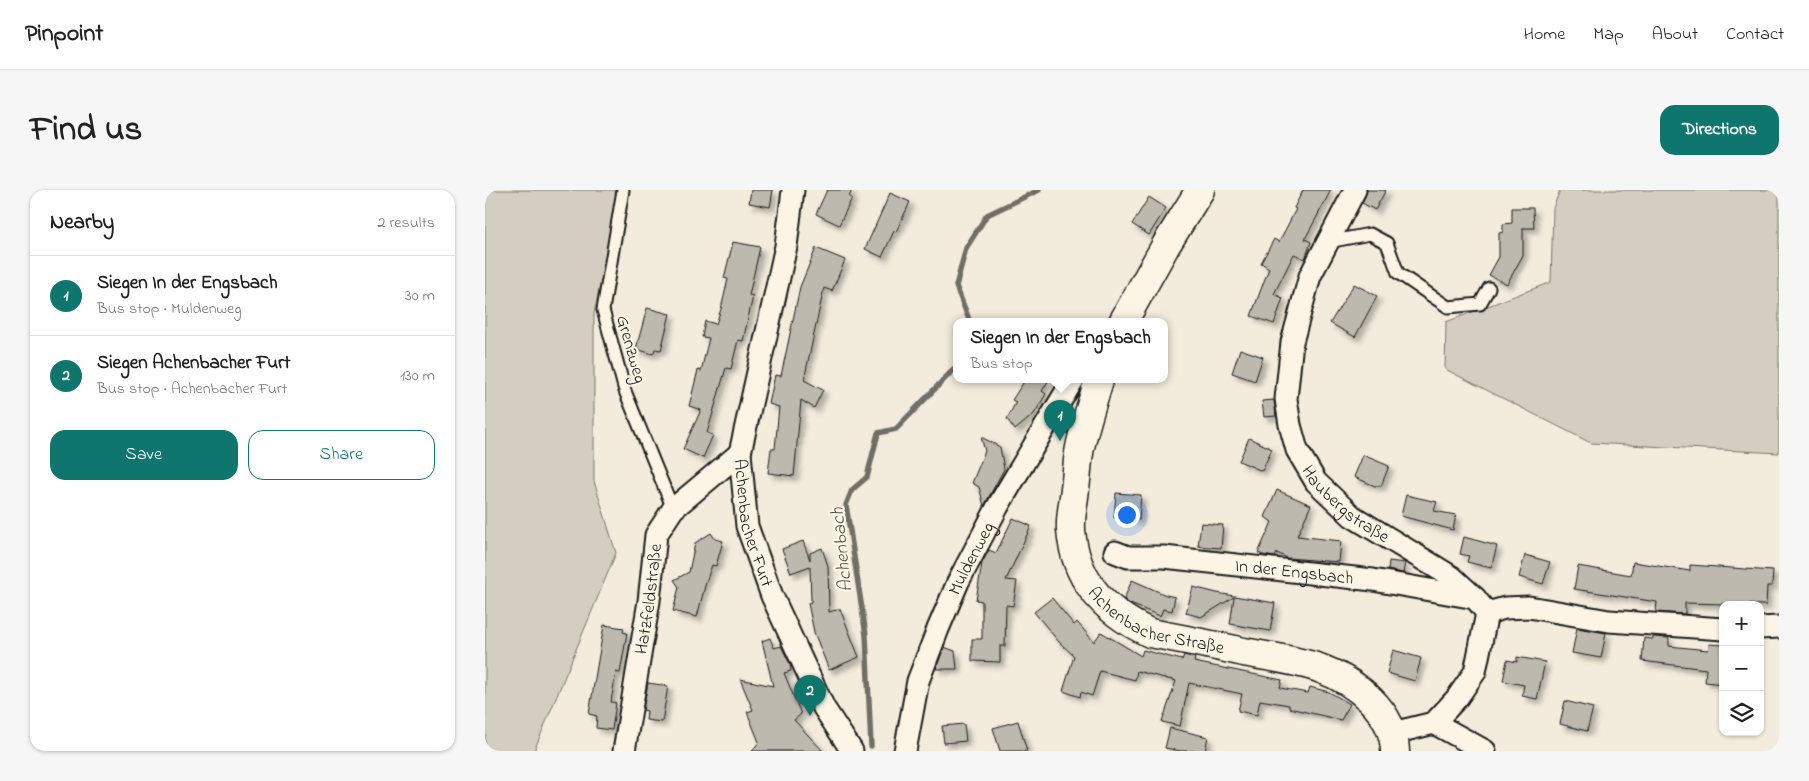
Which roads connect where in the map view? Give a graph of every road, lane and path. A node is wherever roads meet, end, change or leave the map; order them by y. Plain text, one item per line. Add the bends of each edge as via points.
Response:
1 (623, 190) edge
2 (793, 190) edge
3 (1200, 190) edge
4 (1355, 190) edge
5 (1328, 242) junction
6 (1489, 288) dead end
7 (1125, 318) edge
8 (1071, 383) edge
9 (1098, 383) edge
10 (740, 453) junction
11 (673, 509) junction
12 (1115, 552) dead end
13 (1481, 606) junction
14 (1779, 627) edge
15 (1764, 628) edge
16 (1719, 629) edge
17 (1434, 723) junction
18 (1394, 742) edge
19 (624, 751) edge
20 (852, 751) edge
21 (905, 751) edge
22 (1485, 751) edge

1 - 11 lane, Grenzweg via 603,310 625,391
2 - 10 street, Achenbacher Furt via 786,246
3 - 7 main road
4 - 5 street, Haubergstraße
5 - 6 lane via 1370,234 1378,238 1387,243 1399,273 1448,307 1479,304
5 - 13 street, Haubergstraße via 1310,276 1292,342 1286,399 1297,450 1316,482 1352,516 1452,578
8 - 21 street, Muldenweg via 959,582 918,681
9 - 18 main road, Achenbacher Straße via 1079,453 1071,528 1079,566 1099,598 1115,613 1150,633 1303,664 1345,679 1383,713
10 - 11 street, Hatzfeldstraße
10 - 20 street, Achenbacher Furt via 747,526 772,596 824,708
11 - 19 street, Hatzfeldstraße via 656,534 649,601
12 - 13 street, In der Engsbach via 1128,556 1164,557 1373,580
13 - 16 street, In der Engsbach via 1529,607 1609,621
13 - 17 street via 1475,672
14 - 15 street
17 - 18 street
17 - 22 street

